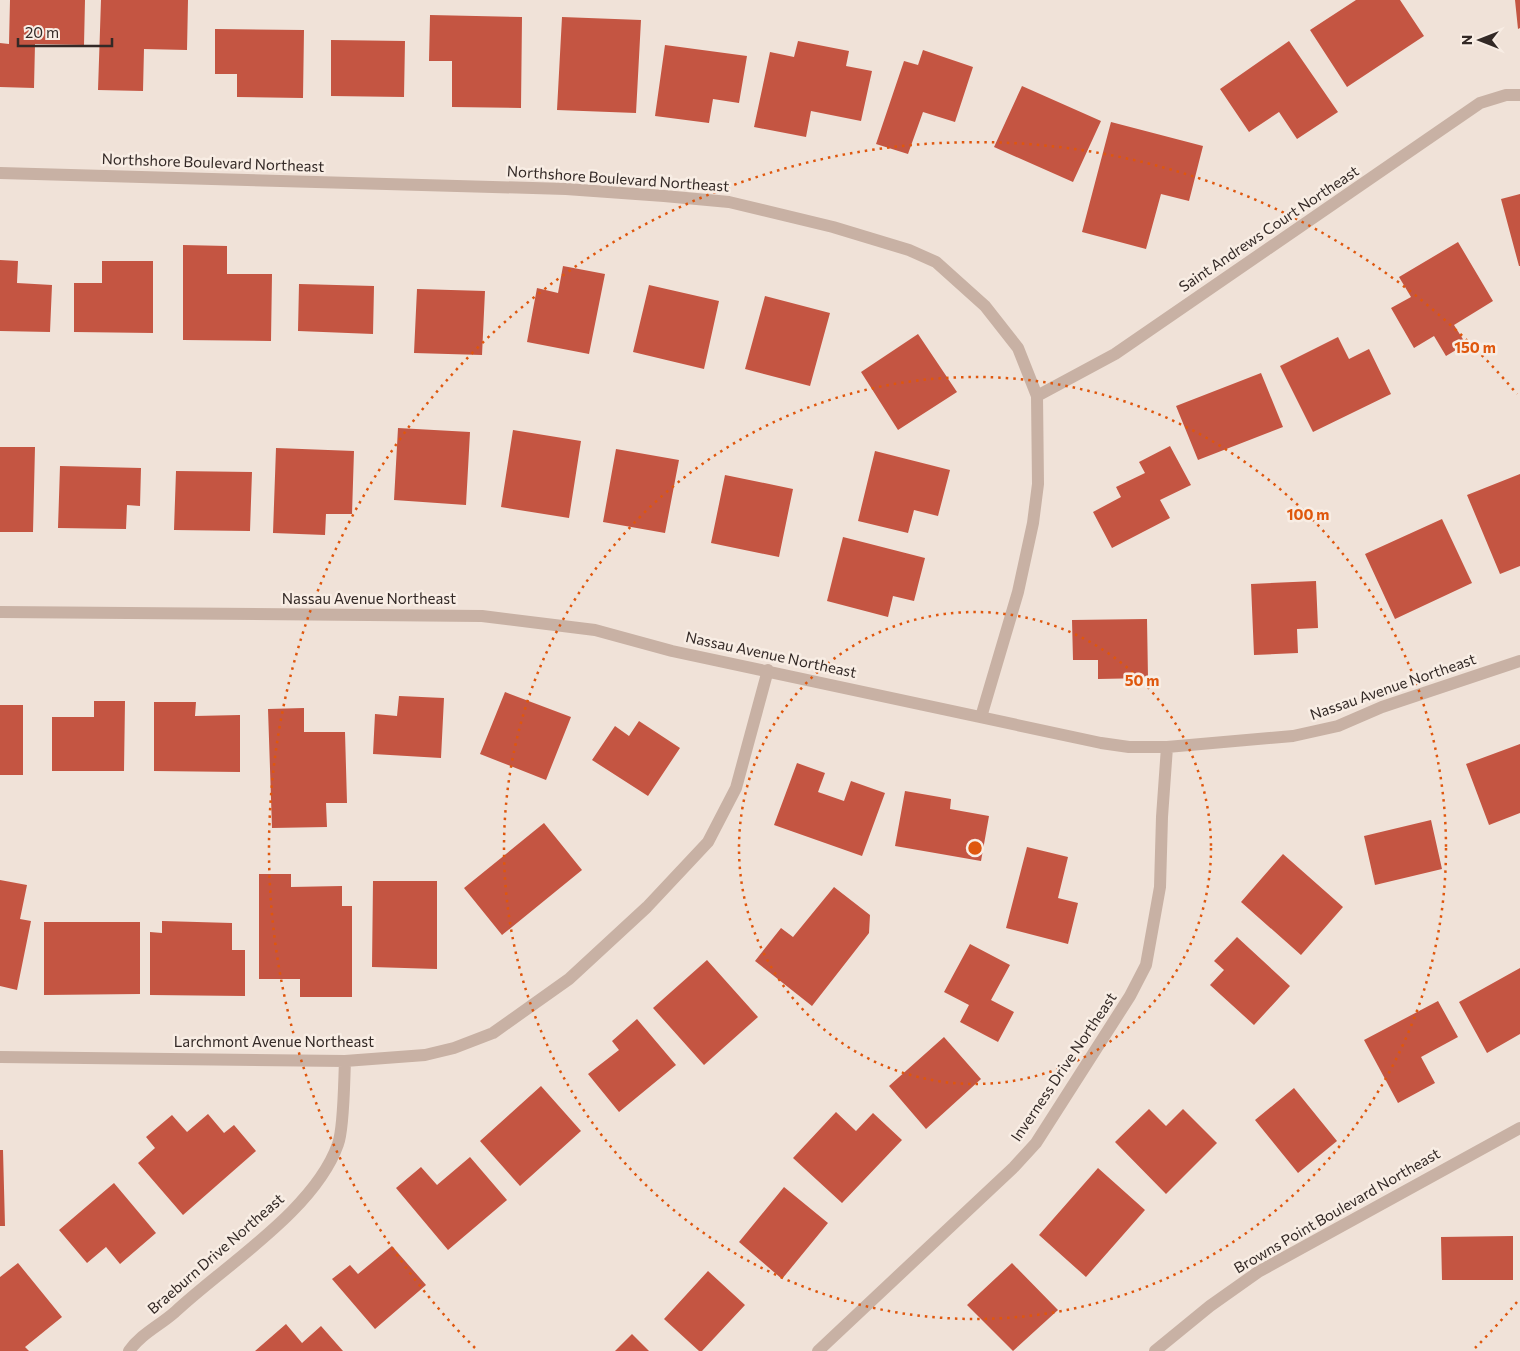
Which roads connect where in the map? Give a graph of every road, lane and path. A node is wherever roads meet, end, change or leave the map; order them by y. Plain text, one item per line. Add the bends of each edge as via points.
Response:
1 (1520, 95) edge
2 (0, 173) edge
3 (1037, 396) junction
4 (0, 612) edge
5 (1520, 661) edge
6 (768, 670) junction
7 (981, 717) junction
8 (1167, 747) junction
9 (0, 1057) edge
10 (346, 1061) junction
11 (1520, 1128) edge
12 (129, 1351) edge
13 (818, 1351) edge
14 (1155, 1351) edge

1 - 3 street, Saint Andrews Court Northeast via 1506,95 1480,103 1115,354
2 - 3 street, Northshore Boulevard Northeast via 566,188 729,202 833,227 910,250 936,262 985,306 1018,348
3 - 7 street, Northshore Boulevard Northeast via 1038,484 1033,523 1018,592
4 - 6 street, Nassau Avenue Northeast via 482,616 595,630 672,651
5 - 8 street, Nassau Avenue Northeast via 1382,707 1338,726 1293,736
6 - 7 street, Nassau Avenue Northeast
6 - 10 street, Larchmont Avenue Northeast via 736,788 727,808 708,842 647,907 569,979 493,1033 425,1055
7 - 8 street, Nassau Avenue Northeast via 1101,743
8 - 13 street, Inverness Drive Northeast via 1160,887 1146,965 1130,996 1036,1143
9 - 10 street, Larchmont Avenue Northeast
10 - 12 street, Braeburn Drive Northeast via 339,1143 316,1184 285,1219 160,1326 138,1338
11 - 14 street, Browns Point Boulevard Northeast via 1258,1272

